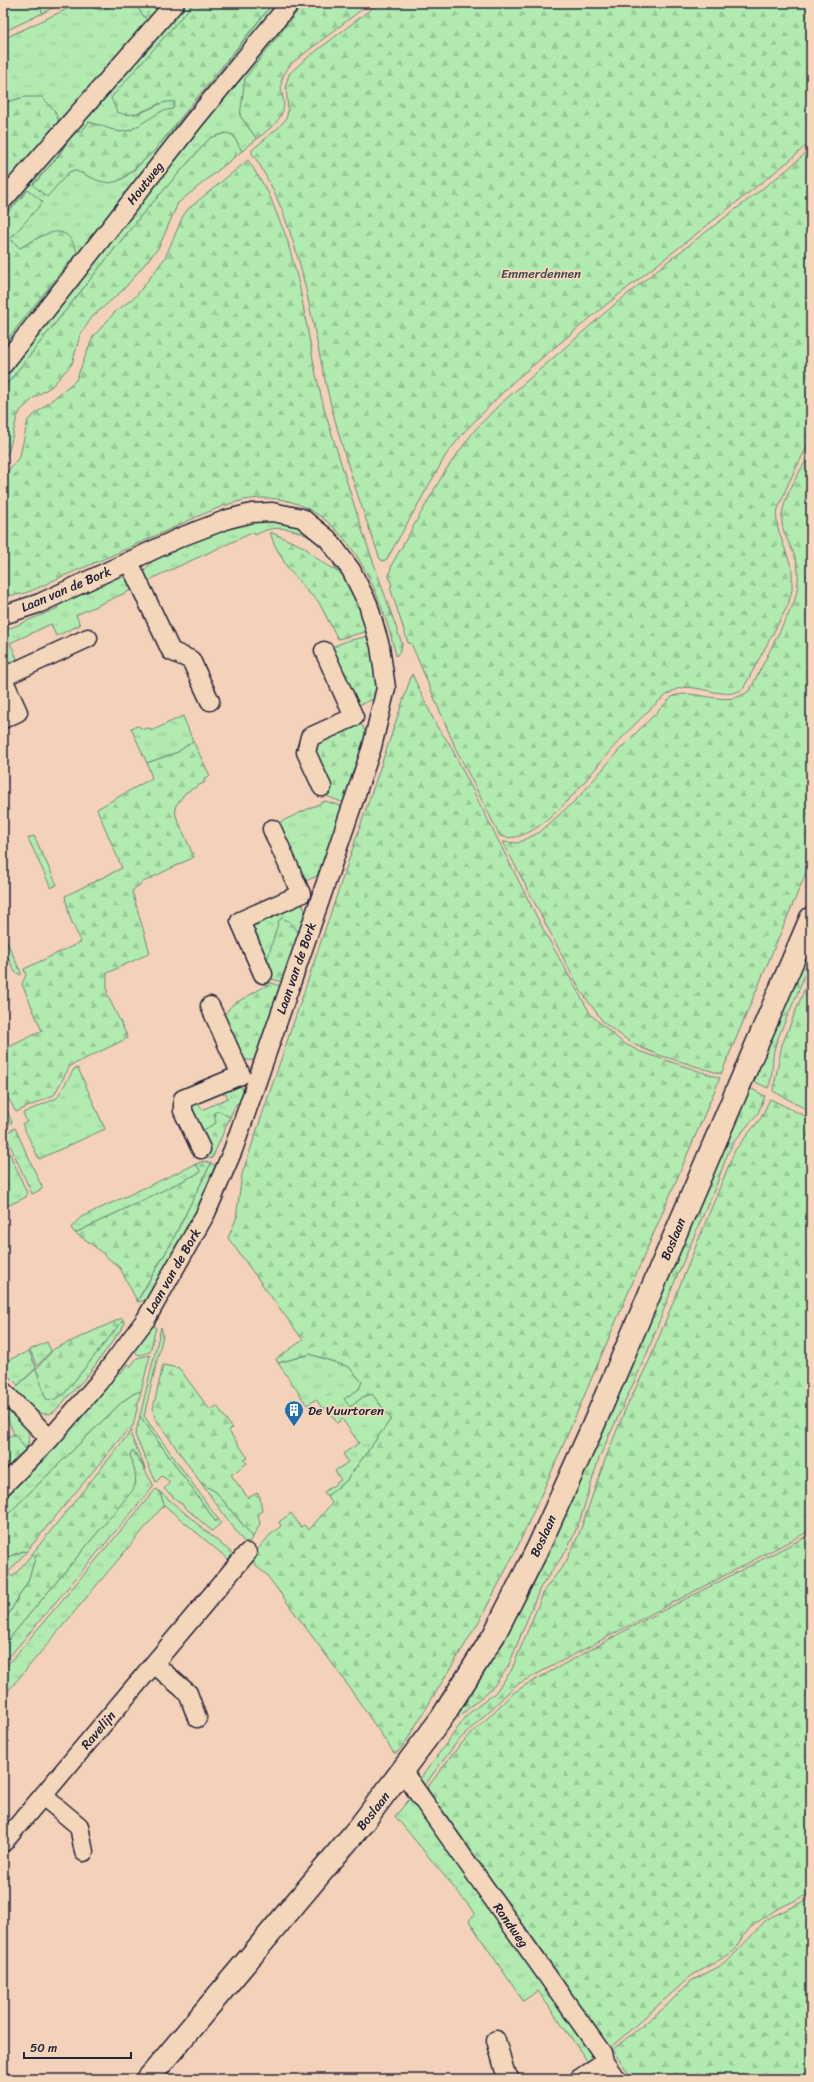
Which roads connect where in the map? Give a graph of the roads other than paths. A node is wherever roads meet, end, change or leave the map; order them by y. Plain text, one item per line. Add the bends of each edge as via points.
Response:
1 (176, 3) edge
2 (290, 3) edge
3 (3, 200) edge
4 (3, 365) edge
5 (129, 562) junction
6 (3, 615) edge
7 (88, 638) dead end
8 (324, 651) dead end
9 (3, 678) edge
10 (210, 701) dead end
11 (354, 717) junction
12 (3, 719) edge
13 (378, 725) junction
14 (322, 787) dead end
15 (272, 829) dead end
16 (301, 894) junction
17 (320, 900) junction
18 (811, 918) edge
19 (263, 974) dead end
20 (210, 1006) dead end
21 (249, 1078) junction
22 (201, 1149) dead end
23 (7, 1400) edge
24 (50, 1439) junction
25 (3, 1486) edge
26 (247, 1553) dead end
27 (154, 1664) junction
28 (197, 1718) dead end
29 (403, 1772) junction
30 (43, 1796) junction
31 (3, 1843) edge
32 (84, 1852) dead end
33 (496, 2040) dead end
34 (604, 2062) junction
35 (148, 2079) edge
36 (510, 2079) edge
37 (579, 2079) edge
38 (616, 2079) edge

1 - 3 street
2 - 4 street, Houtweg via 193,122
5 - 6 street, Laan van de Bork via 40,603
5 - 10 street via 171,651 191,660
5 - 13 street, Laan van de Bork via 180,537 240,516 272,512 302,518 328,539 351,570 368,604 380,646 386,688
7 - 9 street
8 - 11 street
9 - 12 street via 18,712
11 - 13 street
11 - 14 street via 310,737 306,752
13 - 17 street, Laan van de Bork
15 - 16 street
16 - 17 street
16 - 19 street via 240,921
17 - 21 street, Laan van de Bork
18 - 29 main road, Boslaan via 538,1548 494,1635 441,1719
20 - 21 street
21 - 22 street via 184,1099 183,1110
21 - 24 street, Laan van de Bork via 233,1150 206,1213 150,1312 98,1382
23 - 24 street
24 - 25 street, Laan van de Bork
26 - 27 street, Ravelijn
27 - 28 street via 188,1694
27 - 30 street, Ravelijn
29 - 34 street, Randweg via 602,2053
29 - 35 main road, Boslaan via 362,1826
30 - 31 street, Ravelijn
30 - 32 street via 79,1826
33 - 36 street
34 - 37 street
34 - 38 street, Randweg

